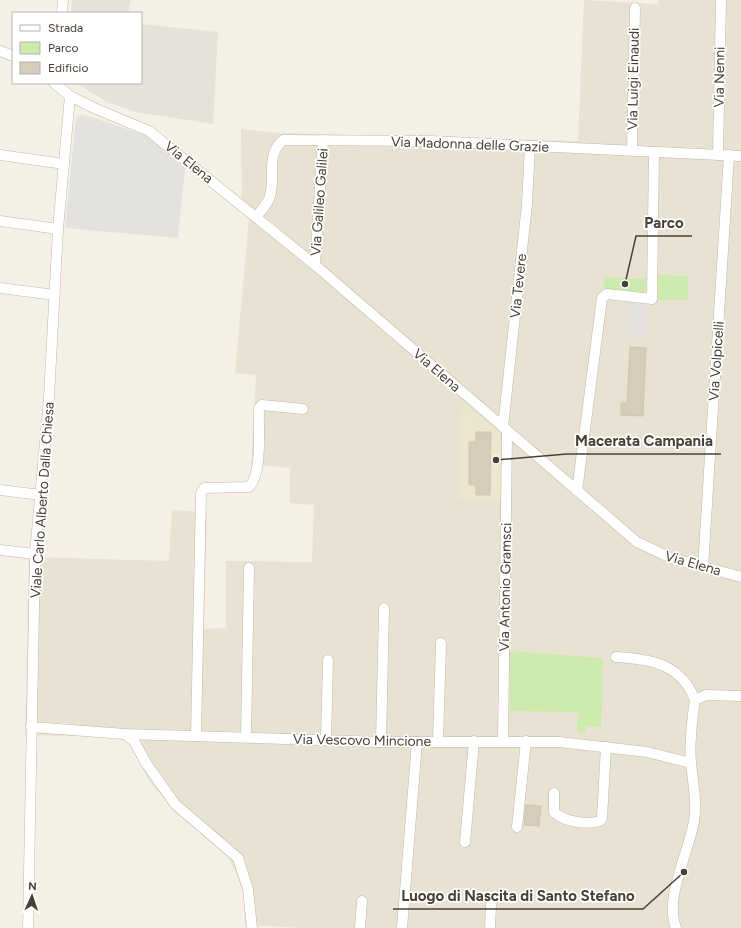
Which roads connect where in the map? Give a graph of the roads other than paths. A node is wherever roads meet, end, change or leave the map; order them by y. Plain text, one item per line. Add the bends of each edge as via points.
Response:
1 (63, 0) edge
2 (721, 0) edge
3 (635, 8) dead end
4 (62, 12) edge
5 (0, 51) edge
6 (12, 56) edge
7 (55, 84) edge
8 (70, 96) junction
9 (323, 140) junction
10 (530, 146) junction
11 (632, 150) junction
12 (654, 152) junction
13 (718, 155) junction
14 (729, 155) junction
15 (0, 156) edge
16 (741, 156) edge
17 (64, 164) junction
18 (256, 217) junction
19 (0, 221) edge
20 (58, 229) junction
21 (315, 265) junction
22 (0, 288) edge
23 (55, 295) junction
24 (303, 409) dead end
25 (505, 429) junction
26 (0, 490) edge
27 (577, 491) junction
28 (41, 495) junction
29 (0, 550) edge
30 (35, 554) junction
31 (702, 567) junction
32 (249, 568) dead end
33 (741, 577) edge
34 (384, 608) dead end
35 (441, 643) dead end
36 (616, 657) dead end
37 (328, 660) dead end
38 (741, 696) edge
39 (696, 700) junction
40 (31, 727) junction
41 (126, 734) junction
42 (196, 736) junction
43 (246, 736) junction
44 (326, 740) junction
45 (438, 741) junction
46 (474, 741) junction
47 (526, 741) junction
48 (381, 742) junction
49 (417, 742) junction
50 (503, 742) junction
51 (606, 747) junction
52 (691, 763) junction
53 (554, 793) dead end
54 (517, 827) dead end
55 (465, 842) dead end
56 (362, 901) dead end
57 (491, 905) dead end
58 (28, 928) edge
59 (252, 928) edge
60 (360, 928) edge
61 (402, 928) edge
62 (490, 928) edge
63 (676, 928) edge

1 - 4 street
2 - 13 street, Via Nenni
3 - 11 street, Via Luigi Einaudi
5 - 6 street
7 - 8 street
8 - 17 street, Viale Carlo Alberto Dalla Chiesa
8 - 18 street, Via Elena via 150,131
9 - 10 street, Via Madonna delle Grazie via 430,141
9 - 18 street, Via Madonna delle Grazie via 283,140 276,147 273,153 271,195
9 - 21 street, Via Galileo Galilei
10 - 11 street, Via Madonna delle Grazie
10 - 25 street, Via Tevere via 527,204
11 - 12 street, Via Madonna delle Grazie
12 - 13 street, Via Madonna delle Grazie
12 - 27 street via 652,299 606,294 602,298
13 - 14 street, Via Madonna delle Grazie
14 - 16 street, Via Madonna delle Grazie
14 - 31 street, Via Volpicelli
15 - 17 street
17 - 20 street, Viale Carlo Alberto Dalla Chiesa
18 - 21 street, Via Elena
19 - 20 street
20 - 23 street, Viale Carlo Alberto Dalla Chiesa
21 - 25 street, Via Elena
22 - 23 street
23 - 28 street, Viale Carlo Alberto Dalla Chiesa
24 - 42 street via 262,405 259,408 257,469 254,482 250,487 204,488 201,494
25 - 27 street, Via Elena
25 - 50 street, Via Antonio Gramsci
26 - 28 street
27 - 31 street, Via Elena via 637,542 671,558
28 - 30 street, Viale Carlo Alberto Dalla Chiesa
29 - 30 street
30 - 40 street, Viale Carlo Alberto Dalla Chiesa
31 - 33 street, Via Elena
32 - 43 street
34 - 48 street
35 - 45 street
36 - 39 street via 638,658 666,666 677,672 690,687
37 - 44 street
38 - 39 street via 706,695
39 - 52 street via 691,724
40 - 41 street, Via Vescovo Mincione
40 - 58 street, Viale Carlo Alberto Dalla Chiesa
41 - 42 street, Via Vescovo Mincione
41 - 59 street via 134,741 175,804 238,858 248,889
42 - 43 street, Via Vescovo Mincione
43 - 44 street, Via Vescovo Mincione
44 - 48 street, Via Vescovo Mincione
45 - 46 street, Via Vescovo Mincione
45 - 49 street, Via Vescovo Mincione
46 - 50 street, Via Vescovo Mincione
46 - 55 street
47 - 50 street, Via Vescovo Mincione
47 - 51 street, Via Vescovo Mincione
47 - 54 street
48 - 49 street, Via Vescovo Mincione
49 - 61 street
51 - 52 street, Via Vescovo Mincione via 647,752
51 - 53 street via 600,821 567,820 560,817 554,812
52 - 63 street via 696,800 694,820 676,889 673,913
56 - 60 street
57 - 62 street

